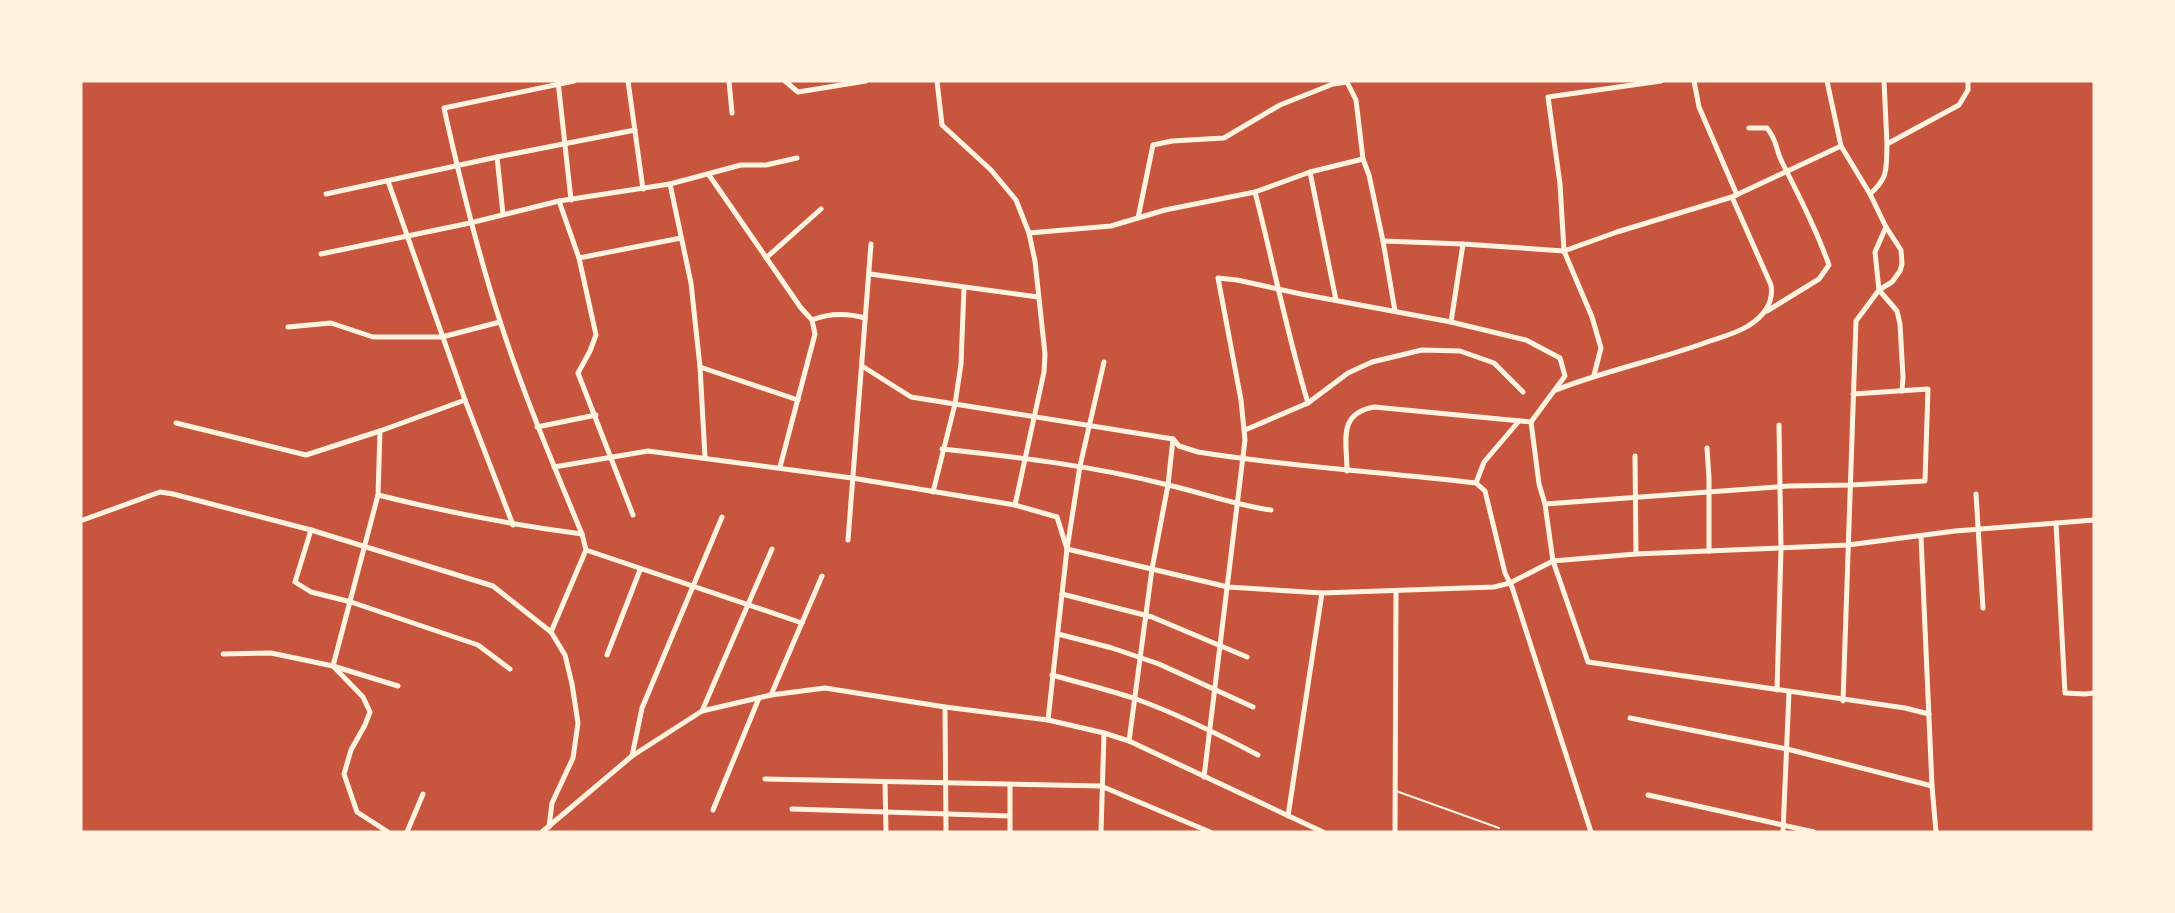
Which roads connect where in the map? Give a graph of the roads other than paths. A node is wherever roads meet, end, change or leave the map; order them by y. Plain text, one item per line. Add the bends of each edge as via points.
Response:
1 (574, 81) edge
2 (628, 81) edge
3 (729, 81) edge
4 (785, 81) edge
5 (866, 81) edge
6 (937, 81) edge
7 (1660, 81) edge
8 (1694, 81) edge
9 (1827, 81) edge
10 (1884, 81) edge
11 (1968, 81) edge
12 (558, 83) edge
13 (732, 113) dead end
14 (1749, 128) dead end
15 (634, 130) junction
16 (564, 144) junction
17 (1887, 144) junction
18 (1841, 146) junction
19 (497, 157) junction
20 (797, 158) dead end
21 (1363, 159) junction
22 (457, 166) junction
23 (1787, 171) junction
24 (1310, 172) junction
25 (709, 175) junction
26 (388, 181) junction
27 (670, 184) junction
28 (643, 189) junction
29 (1255, 192) junction
30 (326, 194) dead end
31 (1870, 194) junction
32 (1735, 196) junction
33 (571, 200) junction
34 (559, 201) junction
35 (821, 209) dead end
36 (503, 214) junction
37 (1138, 218) junction
38 (470, 222) junction
39 (1886, 227) junction
40 (1029, 233) junction
41 (407, 236) junction
42 (681, 238) junction
43 (1383, 241) junction
44 (871, 244) dead end
45 (1463, 244) junction
46 (1564, 251) junction
47 (321, 254) dead end
48 (579, 258) junction
49 (766, 258) junction
50 (870, 274) junction
51 (964, 288) junction
52 (1280, 289) junction
53 (1879, 290) junction
54 (1038, 297) junction
55 (1336, 300) junction
56 (1395, 311) junction
57 (1765, 312) junction
58 (866, 318) junction
59 (812, 320) junction
60 (500, 322) junction
61 (1451, 322) junction
62 (288, 327) dead end
63 (442, 337) junction
64 (1104, 362) dead end
65 (862, 366) junction
66 (700, 367) junction
67 (1594, 375) junction
68 (1554, 391) junction
69 (1902, 391) junction
70 (1523, 392) dead end
71 (1853, 394) junction
72 (465, 400) junction
73 (798, 400) junction
74 (1308, 403) junction
75 (955, 404) junction
76 (596, 415) junction
77 (1034, 417) junction
78 (1519, 421) junction
79 (1531, 422) junction
80 (177, 423) dead end
81 (1089, 424) junction
82 (1779, 425) dead end
83 (537, 427) junction
84 (1245, 430) junction
85 (380, 431) junction
86 (1173, 439) junction
87 (1707, 448) dead end
88 (942, 449) junction
89 (1635, 456) dead end
90 (611, 457) junction
91 (705, 457) junction
92 (1026, 457) junction
93 (1244, 459) junction
94 (1080, 466) junction
95 (554, 467) junction
96 (780, 467) junction
97 (1347, 471) junction
98 (852, 478) junction
99 (1476, 483) junction
100 (1168, 485) junction
101 (1851, 486) junction
102 (1780, 487) junction
103 (933, 492) junction
104 (1709, 492) junction
105 (1976, 494) dead end
106 (378, 495) junction
107 (1635, 498) junction
108 (1545, 504) junction
109 (1015, 505) junction
110 (1238, 505) junction
111 (1271, 510) dead end
112 (633, 516) dead end
113 (723, 517) dead end
114 (83, 520) dead end
115 (2094, 520) edge
116 (2056, 523) junction
117 (513, 525) junction
118 (311, 530) junction
119 (1978, 530) junction
120 (582, 534) junction
121 (1921, 537) junction
122 (848, 540) dead end
123 (1848, 545) junction
124 (366, 547) junction
125 (772, 549) dead end
126 (1067, 549) junction
127 (1781, 549) junction
128 (586, 550) junction
129 (1709, 551) junction
130 (1636, 555) junction
131 (1553, 561) junction
132 (640, 570) junction
133 (1152, 570) junction
134 (822, 576) dead end
135 (1510, 583) junction
136 (694, 587) junction
137 (1228, 587) junction
138 (1396, 591) junction
139 (1322, 593) junction
140 (1062, 594) junction
141 (351, 602) junction
142 (749, 605) junction
143 (1983, 608) dead end
144 (1146, 615) junction
145 (802, 623) junction
146 (551, 632) junction
147 (1058, 634) junction
148 (1221, 646) junction
149 (223, 654) dead end
150 (607, 655) dead end
151 (1140, 657) junction
152 (1247, 657) dead end
153 (333, 666) junction
154 (510, 669) dead end
155 (1053, 675) junction
156 (398, 686) dead end
157 (1215, 690) junction
158 (1777, 690) junction
159 (1789, 692) junction
160 (2094, 693) edge
161 (771, 695) junction
162 (759, 698) junction
163 (1134, 699) junction
164 (1843, 701) junction
165 (945, 707) junction
166 (1253, 707) dead end
167 (702, 711) junction
168 (1929, 714) junction
169 (1630, 718) dead end
170 (1048, 720) junction
171 (1210, 730) junction
172 (1104, 733) junction
173 (1129, 741) junction
174 (1787, 749) junction
175 (1258, 754) dead end
176 (632, 756) junction
177 (1204, 777) junction
178 (765, 779) dead end
179 (885, 782) junction
180 (945, 783) junction
181 (1010, 785) junction
182 (1101, 786) junction
183 (1932, 786) junction
184 (1396, 791) junction
185 (423, 794) dead end
186 (1648, 795) dead end
187 (792, 809) dead end
188 (713, 810) dead end
189 (885, 813) junction
190 (946, 814) junction
191 (1010, 816) junction
192 (1288, 816) junction
193 (549, 826) junction
194 (1499, 828) dead end
195 (1784, 829) edge
196 (388, 832) edge
197 (407, 832) edge
198 (542, 832) edge
199 (886, 832) edge
200 (946, 832) edge
201 (1010, 832) edge
202 (1101, 832) edge
203 (1210, 832) edge
204 (1323, 832) edge
205 (1395, 832) edge
206 (1591, 832) edge
207 (1814, 832) edge
208 (1936, 832) edge

1 - 12 street
2 - 15 street
3 - 13 street
4 - 5 street via 798,92
6 - 40 street via 942,125 991,170 1016,200
7 - 46 street via 1548,97
8 - 32 street via 1698,107
9 - 18 street
10 - 17 street
11 - 17 street via 1968,90 1959,105
12 - 16 street
12 - 22 street via 444,108
14 - 23 street via 1767,128 1776,139
15 - 16 street
15 - 28 street
16 - 19 street
16 - 33 street
17 - 31 street via 1883,182
18 - 23 street
18 - 31 street
19 - 22 street
19 - 36 street
20 - 25 street via 766,165 741,165
21 - 24 street
21 - 37 street via 1356,100 1347,82 1333,84 1280,105 1224,138 1153,145
21 - 43 street
22 - 26 street
22 - 38 street
23 - 32 street
23 - 57 street via 1829,265 1820,279
24 - 29 street
24 - 55 street
25 - 27 street
25 - 49 street
26 - 30 street
26 - 41 street
27 - 28 street
27 - 42 street
28 - 33 street
29 - 37 street
29 - 52 street
31 - 39 street
32 - 46 street
32 - 57 street via 1771,285 1771,301
33 - 34 street
34 - 36 street
34 - 48 street
35 - 49 street
36 - 38 street
37 - 40 street via 1111,226
38 - 41 street
38 - 60 street
39 - 53 street via 1875,252
39 - 53 street via 1901,250 1902,264 1892,282
40 - 54 street
41 - 47 street
41 - 63 street
42 - 48 street
42 - 66 street via 691,283
43 - 45 street
43 - 56 street
44 - 50 street
45 - 46 street
45 - 61 street
46 - 67 street via 1601,348
48 - 76 street via 596,335 578,373
49 - 59 street
50 - 51 street
50 - 58 street
51 - 54 street
51 - 75 street
52 - 55 street
52 - 74 street
52 - 84 street via 1218,278
53 - 69 street via 1897,311
53 - 71 street via 1856,321
54 - 77 street via 1045,354
55 - 56 street
56 - 61 street
57 - 67 street via 1747,327 1723,336 1650,362
58 - 59 street via 826,314
58 - 65 street
59 - 73 street via 815,334
60 - 63 street
60 - 83 street
61 - 68 street via 1526,340 1560,358 1565,376
62 - 63 street via 331,323 363,335
63 - 72 street
64 - 81 street
65 - 75 street via 911,397
65 - 98 street
66 - 73 street
66 - 91 street
67 - 68 street
68 - 79 street
69 - 71 street
69 - 101 street via 1928,389 1925,481
70 - 74 street via 1494,363 1460,351 1422,350 1372,362 1348,373
71 - 101 street
72 - 85 street
72 - 117 street
73 - 96 street
74 - 84 street
75 - 77 street
75 - 88 street
76 - 83 street
76 - 90 street
77 - 81 street
77 - 92 street
78 - 79 street
78 - 97 street via 1365,409 1348,423
78 - 99 street via 1484,462
79 - 108 street
80 - 85 street via 306,454
81 - 86 street
81 - 94 street
82 - 102 street
83 - 95 street
84 - 93 street
85 - 106 street
86 - 93 street via 1187,450
86 - 100 street
87 - 104 street
88 - 92 street
88 - 103 street
89 - 107 street
90 - 91 street via 648,451
90 - 95 street
90 - 112 street
91 - 96 street
92 - 94 street
92 - 109 street
93 - 97 street
93 - 110 street
94 - 100 street
94 - 126 street
95 - 120 street
96 - 98 street
97 - 99 street
98 - 103 street
98 - 122 street
99 - 135 street via 1485,491
100 - 110 street
100 - 133 street
101 - 102 street
101 - 123 street
102 - 104 street
102 - 127 street
103 - 109 street
104 - 107 street
104 - 129 street
105 - 119 street
106 - 117 street
106 - 124 street
107 - 108 street
107 - 130 street
108 - 131 street
109 - 126 street via 1057,517
110 - 111 street
110 - 137 street
113 - 136 street
114 - 118 street via 160,492
115 - 116 street
116 - 119 street
116 - 160 street via 2065,693
117 - 120 street
118 - 124 street
118 - 141 street via 295,582 310,592
119 - 121 street
119 - 143 street
120 - 128 street
121 - 123 street
121 - 168 street
123 - 127 street
123 - 164 street
124 - 141 street
124 - 146 street via 493,586
125 - 142 street
126 - 133 street
126 - 140 street
127 - 129 street
127 - 158 street
128 - 132 street
128 - 146 street
129 - 130 street
130 - 131 street
131 - 135 street
131 - 158 street via 1588,662
132 - 136 street
132 - 150 street
133 - 137 street
133 - 144 street
134 - 145 street
135 - 138 street
135 - 206 street
136 - 142 street
136 - 176 street via 642,708
137 - 139 street
137 - 148 street
138 - 139 street
138 - 184 street
139 - 192 street
140 - 144 street
140 - 147 street
141 - 153 street
141 - 154 street via 478,645
142 - 145 street
142 - 167 street
144 - 148 street
144 - 151 street
145 - 161 street
146 - 193 street via 565,655 578,723 573,758 552,803
147 - 151 street
147 - 155 street
148 - 152 street
148 - 157 street
149 - 153 street via 271,653
151 - 157 street
151 - 163 street
153 - 156 street
153 - 196 street via 363,697 370,712 344,774 357,812
155 - 163 street
155 - 170 street
157 - 166 street
157 - 171 street
158 - 159 street
159 - 164 street
159 - 174 street
161 - 162 street
161 - 165 street via 825,688
162 - 167 street
162 - 188 street
163 - 171 street
163 - 173 street
164 - 168 street
165 - 170 street
165 - 180 street
167 - 176 street
168 - 183 street
169 - 174 street
170 - 172 street
171 - 175 street
171 - 177 street
172 - 173 street
172 - 182 street
173 - 177 street
174 - 183 street
174 - 195 street
176 - 193 street
177 - 192 street
178 - 179 street
179 - 180 street
179 - 189 street
180 - 181 street
180 - 190 street
181 - 182 street
181 - 191 street
182 - 202 street
182 - 203 street
183 - 208 street
184 - 194 lane
184 - 205 street
185 - 197 street
186 - 195 street
187 - 189 street
189 - 190 street
189 - 199 street
190 - 191 street
190 - 200 street
191 - 201 street
192 - 204 street
193 - 198 street
195 - 207 street

